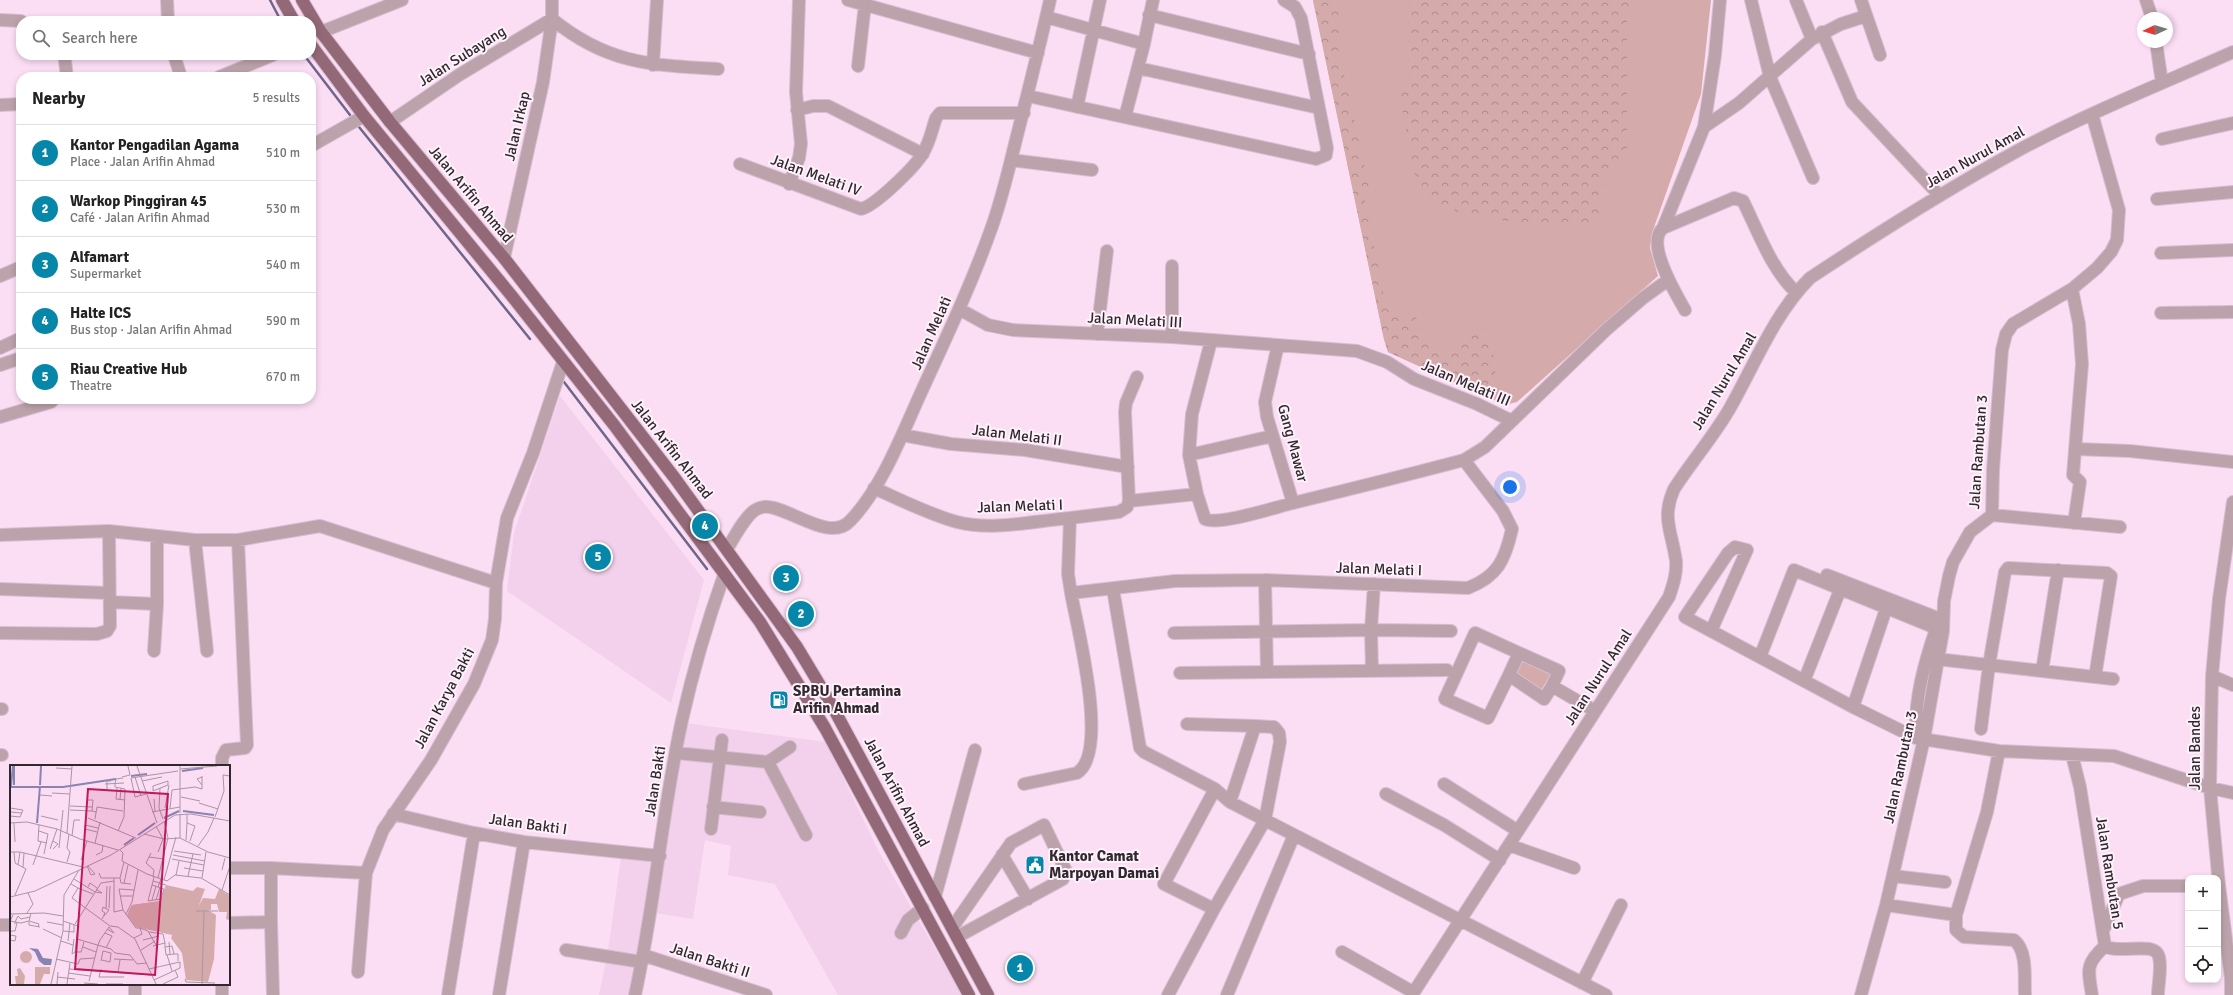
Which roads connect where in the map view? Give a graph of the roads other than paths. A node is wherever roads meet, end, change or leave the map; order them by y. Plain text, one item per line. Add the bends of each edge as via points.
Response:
1 (167, 0) edge
2 (282, 0) edge
3 (302, 0) edge
4 (402, 0) edge
5 (552, 0) edge
6 (657, 0) edge
7 (800, 0) edge
8 (848, 0) edge
9 (1050, 0) edge
10 (1100, 0) edge
11 (1153, 0) edge
12 (1284, 0) edge
13 (1720, 0) edge
14 (1751, 0) edge
15 (1796, 0) edge
16 (1861, 0) edge
17 (2146, 0) edge
18 (865, 4) junction
19 (2150, 12) edge
20 (1149, 15) junction
21 (168, 16) edge
22 (291, 16) edge
23 (312, 16) edge
24 (1866, 16) junction
25 (1046, 17) junction
26 (552, 19) junction
27 (0, 20) edge
28 (16, 21) edge
29 (316, 24) edge
30 (1093, 30) junction
31 (321, 32) junction
32 (1817, 36) junction
33 (1144, 44) junction
34 (2157, 48) edge
35 (316, 52) edge
36 (2233, 52) edge
37 (1038, 53) junction
38 (1309, 54) junction
39 (1880, 55) dead end
40 (176, 60) edge
41 (261, 60) edge
42 (65, 61) dead end
43 (652, 65) junction
44 (858, 66) dead end
45 (1138, 68) junction
46 (718, 69) dead end
47 (66, 72) edge
48 (179, 72) edge
49 (231, 72) edge
50 (1770, 76) junction
51 (2162, 83) junction
52 (1028, 96) junction
53 (16, 104) edge
54 (0, 105) edge
55 (1076, 107) junction
56 (1319, 108) junction
57 (797, 110) junction
58 (1024, 113) junction
59 (2092, 114) junction
60 (364, 116) junction
61 (1125, 117) junction
62 (390, 122) junction
63 (2233, 123) edge
64 (1704, 127) junction
65 (2162, 139) dead end
66 (316, 143) edge
67 (923, 154) junction
68 (1011, 160) junction
69 (740, 164) dead end
70 (1092, 170) dead end
71 (1813, 178) dead end
72 (789, 184) junction
73 (2233, 192) edge
74 (1939, 195) junction
75 (2157, 200) dead end
76 (1663, 228) junction
77 (2233, 250) edge
78 (1107, 251) dead end
79 (2162, 252) dead end
80 (504, 258) junction
81 (1172, 266) dead end
82 (16, 272) edge
83 (0, 276) edge
84 (1668, 280) junction
85 (524, 285) junction
86 (2072, 288) junction
87 (1796, 292) junction
88 (512, 295) junction
89 (959, 309) junction
90 (1685, 310) dead end
91 (2233, 312) edge
92 (2161, 313) dead end
93 (1097, 334) junction
94 (1172, 337) junction
95 (16, 340) edge
96 (1211, 341) junction
97 (1278, 345) junction
98 (0, 348) edge
99 (16, 360) edge
100 (563, 362) junction
101 (0, 365) edge
102 (1137, 377) dead end
103 (44, 404) edge
104 (0, 417) edge
105 (1512, 421) junction
106 (902, 435) junction
107 (1272, 436) junction
108 (2076, 449) junction
109 (1189, 455) junction
110 (1464, 460) junction
111 (2233, 462) edge
112 (1128, 467) junction
113 (874, 488) junction
114 (1197, 494) junction
115 (1129, 501) junction
116 (2233, 502) edge
117 (1293, 503) junction
118 (1992, 515) junction
119 (1070, 518) junction
120 (2074, 523) junction
121 (2120, 527) dead end
122 (109, 531) junction
123 (0, 535) edge
124 (157, 536) junction
125 (195, 540) junction
126 (238, 540) junction
127 (727, 549) junction
128 (2058, 570) junction
129 (1827, 574) dead end
130 (724, 575) junction
131 (1265, 580) junction
132 (496, 583) junction
133 (1374, 584) junction
134 (0, 589) edge
135 (1113, 589) junction
136 (1840, 590) junction
137 (1071, 593) junction
138 (109, 598) junction
139 (157, 604) junction
140 (1886, 609) junction
141 (1941, 627) junction
142 (1371, 630) junction
143 (1451, 631) dead end
144 (1711, 631) junction
145 (1266, 632) junction
146 (0, 633) edge
147 (1174, 633) dead end
148 (154, 651) dead end
149 (207, 652) dead end
150 (1519, 653) junction
151 (1760, 657) junction
152 (1937, 658) junction
153 (1989, 665) junction
154 (1447, 670) dead end
155 (1372, 671) junction
156 (2042, 671) junction
157 (1267, 672) junction
158 (1180, 673) dead end
159 (1509, 676) junction
160 (2212, 676) junction
161 (2095, 677) junction
162 (2113, 679) dead end
163 (1804, 681) junction
164 (2233, 685) edge
165 (1552, 686) junction
166 (1853, 707) junction
167 (1595, 711) junction
168 (1187, 724) dead end
169 (1255, 726) junction
170 (1981, 730) dead end
171 (1920, 738) junction
172 (722, 740) dead end
173 (790, 747) dead end
174 (975, 750) dead end
175 (1999, 751) junction
176 (676, 753) junction
177 (2072, 755) junction
178 (720, 759) junction
179 (768, 762) junction
180 (222, 765) edge
181 (1024, 784) dead end
182 (1444, 784) dead end
183 (2210, 788) junction
184 (1215, 789) junction
185 (2233, 793) edge
186 (1386, 794) dead end
187 (1230, 802) junction
188 (714, 807) junction
189 (887, 808) junction
190 (760, 812) dead end
191 (393, 814) junction
192 (873, 816) junction
193 (1265, 820) junction
194 (711, 829) dead end
195 (1518, 831) junction
196 (474, 833) junction
197 (806, 835) dead end
198 (1294, 835) junction
199 (524, 842) junction
200 (1510, 845) junction
201 (1002, 855) junction
202 (660, 856) junction
203 (1500, 860) junction
204 (230, 868) edge
205 (272, 868) junction
206 (1574, 868) dead end
207 (366, 873) junction
208 (2218, 875) edge
209 (1893, 876) junction
210 (1945, 882) dead end
211 (2185, 886) edge
212 (935, 897) junction
213 (1028, 899) junction
214 (2221, 900) edge
215 (1621, 905) dead end
216 (1886, 905) junction
217 (923, 908) junction
218 (1214, 910) junction
219 (1956, 915) junction
220 (1462, 919) junction
221 (271, 922) junction
222 (230, 923) edge
223 (2103, 931) junction
224 (954, 932) junction
225 (901, 933) dead end
226 (2105, 946) junction
227 (566, 950) dead end
228 (1342, 952) dead end
229 (643, 958) junction
230 (358, 972) dead end
231 (1582, 983) junction
232 (966, 992) edge
233 (1412, 994) edge
234 (273, 995) edge
235 (448, 995) edge
236 (499, 995) edge
237 (635, 995) edge
238 (766, 995) edge
239 (988, 995) edge
240 (1168, 995) edge
241 (1227, 995) edge
242 (1606, 995) edge
243 (1861, 995) edge
244 (2025, 995) edge
245 (2092, 995) edge
246 (2158, 995) edge
247 (2231, 995) edge

1 - 21 street
2 - 22 main road
3 - 23 main road, Jalan Arifin Ahmad
4 - 31 street
5 - 26 street, Jalan Irkap
6 - 43 street
7 - 57 street
8 - 18 street
9 - 25 street, Jalan Melati
10 - 30 street
11 - 20 street
12 - 38 street via 1299,13
13 - 64 street
14 - 50 street
15 - 32 street
16 - 24 street
17 - 19 street
18 - 37 street
18 - 44 street
20 - 33 street
20 - 38 street
24 - 32 street
24 - 39 street
25 - 30 street
25 - 37 street, Jalan Melati
26 - 43 street via 579,39 598,49
26 - 62 street, Jalan Subayang via 459,75
26 - 80 street, Jalan Irkap via 543,82
27 - 28 street
29 - 31 main road, Jalan Arifin Ahmad
30 - 33 street
30 - 55 street
31 - 62 main road, Jalan Arifin Ahmad
32 - 50 street
32 - 74 street via 1852,102
33 - 45 street
34 - 51 street
35 - 60 main road, Jalan Arifin Ahmad
36 - 51 street, Jalan Nurul Amal
37 - 52 street, Jalan Melati
38 - 56 street
40 - 48 street
41 - 49 street
42 - 47 street
43 - 46 street
45 - 56 street
45 - 61 street
50 - 64 street via 1739,103
50 - 71 street
51 - 59 street, Jalan Nurul Amal
52 - 55 street
52 - 58 street, Jalan Melati
53 - 54 street
55 - 61 street
56 - 61 street via 1326,152 1324,157 1316,159
57 - 67 street via 828,106
57 - 72 street via 801,150
58 - 67 street, Jalan Melati IV via 943,112 936,118
58 - 68 street, Jalan Melati
59 - 74 street, Jalan Nurul Amal
59 - 86 street, Jalan Rambutan 3 via 2119,210 2119,226 2117,240 2111,252 2097,268
60 - 66 street
60 - 88 main road, Jalan Arifin Ahmad
62 - 80 main road, Jalan Arifin Ahmad
63 - 65 street
64 - 76 street
67 - 72 street, Jalan Melati IV via 884,194 862,209
68 - 70 street
68 - 89 street, Jalan Melati via 1003,195
69 - 72 street, Jalan Melati IV
73 - 75 street
74 - 87 street, Jalan Nurul Amal via 1810,278
76 - 84 street via 1659,233 1658,245
76 - 87 street via 1728,200 1739,199 1743,201 1783,277
77 - 79 street
78 - 93 street
80 - 85 main road, Jalan Arifin Ahmad
81 - 94 street
82 - 83 street
84 - 90 street
84 - 105 street, Jalan Melati III via 1606,330
85 - 88 main road
85 - 127 main road, Jalan Arifin Ahmad
86 - 108 street via 2079,324 2082,364
86 - 118 street, Jalan Rambutan 3 via 2027,314 2013,324 2006,334 2002,350
87 - 167 street, Jalan Nurul Amal via 1759,352 1727,413 1674,488 1666,516 1676,561 1675,577 1669,597
88 - 100 main road, Jalan Arifin Ahmad
89 - 93 street, Jalan Melati III via 980,322 997,327
89 - 106 street, Jalan Melati
91 - 92 street
93 - 94 street, Jalan Melati III
94 - 96 street, Jalan Melati III
95 - 98 street
96 - 97 street, Jalan Melati III
96 - 109 street via 1192,414
97 - 105 street, Jalan Melati III via 1357,351 1372,356 1414,379
97 - 107 street, Gang Mawar via 1265,394
99 - 101 street
100 - 130 main road, Jalan Arifin Ahmad via 614,425
100 - 132 street, Jalan Karya Bakti via 533,453 507,518
102 - 112 street via 1125,412
103 - 104 street
105 - 110 street via 1485,448
106 - 112 street, Jalan Melati II via 951,444 1025,450
106 - 113 street, Jalan Melati
107 - 109 street
107 - 117 street, Gang Mawar
108 - 111 street via 2130,451
108 - 120 street via 2073,475 2080,482
109 - 114 street
110 - 117 street via 1345,492
110 - 133 street, Jalan Melati I via 1503,511 1512,529 1506,553 1499,566 1490,577 1468,588
112 - 115 street
113 - 119 street, Jalan Melati I via 958,522 1008,524
113 - 127 street, Jalan Melati via 849,523 835,529 770,507 760,507 752,513
114 - 115 street
114 - 117 street via 1203,516 1210,521
115 - 119 street via 1122,511
116 - 160 street, Jalan Bandes via 2219,599
118 - 120 street
118 - 141 street, Jalan Rambutan 3 via 1970,532 1954,562
119 - 137 street, Jalan Melati I via 1068,574
120 - 121 street
122 - 123 street
122 - 124 street
122 - 138 street
124 - 125 street
124 - 139 street
125 - 126 street
125 - 149 street
126 - 132 street via 320,526
126 - 180 street via 247,742 244,748 226,750
127 - 189 main road, Jalan Arifin Ahmad via 797,647
128 - 153 street via 2008,568 2005,572
128 - 156 street
128 - 161 street via 2107,573 2111,576
129 - 141 street
130 - 176 street, Jalan Bakti via 704,630
130 - 192 main road, Jalan Arifin Ahmad via 783,657
131 - 133 street, Jalan Melati I
131 - 135 street, Jalan Melati I via 1175,581
131 - 145 street
132 - 191 street, Jalan Karya Bakti via 492,640 474,684 431,760
133 - 142 street
134 - 138 street
135 - 137 street, Jalan Melati I
135 - 184 street via 1140,748
136 - 140 street
136 - 151 street via 1794,570
136 - 163 street
137 - 181 street via 1092,708 1089,749 1082,768 1077,773
138 - 139 street
138 - 146 street via 110,626 104,633
139 - 148 street
140 - 141 street
140 - 166 street
141 - 152 street, Jalan Rambutan 3
141 - 171 street via 1919,686 1915,722
142 - 143 street
142 - 145 street
142 - 155 street
144 - 144 street via 1685,617 1728,552 1735,547 1747,550
144 - 151 street
145 - 147 street
145 - 157 street
150 - 159 street
150 - 159 street via 1475,633 1445,699 1488,718
150 - 165 street via 1559,671
151 - 163 street
152 - 153 street
152 - 171 street, Jalan Rambutan 3
153 - 156 street
153 - 170 street
154 - 155 street
155 - 157 street
156 - 161 street
157 - 158 street
159 - 165 street via 1544,699
160 - 164 street
160 - 183 street, Jalan Bandes
161 - 162 street
163 - 166 street
165 - 167 street
166 - 171 street
167 - 195 street, Jalan Nurul Amal
168 - 169 street
169 - 187 street
169 - 193 street via 1272,726 1280,736
171 - 175 street
171 - 209 street, Jalan Rambutan 3
172 - 178 street
173 - 179 street
174 - 212 street
175 - 177 street
175 - 219 street via 1987,812
176 - 178 street
176 - 202 street, Jalan Bakti
177 - 183 street via 2114,756
177 - 223 street, Jalan Rambutan 5 via 2080,787
178 - 179 street
178 - 188 street
179 - 197 street
182 - 195 street
183 - 185 street
183 - 208 street, Jalan Bandes
184 - 187 street
184 - 218 street via 1164,884
186 - 203 street via 1444,825
187 - 193 street
188 - 190 street
188 - 194 street
189 - 192 main road
189 - 212 main road, Jalan Arifin Ahmad
191 - 196 street, Jalan Bakti I
191 - 207 street, Jalan Karya Bakti
192 - 217 main road, Jalan Arifin Ahmad
193 - 198 street
193 - 218 street
195 - 200 street, Jalan Nurul Amal
196 - 199 street, Jalan Bakti I
196 - 235 street
198 - 220 street
198 - 241 street
199 - 202 street, Jalan Bakti I
199 - 236 street
200 - 203 street, Jalan Nurul Amal
200 - 206 street
201 - 213 street
201 - 213 street via 1011,843 1044,825 1066,871 1063,879
201 - 224 street
202 - 229 street, Jalan Bakti
203 - 220 street, Jalan Nurul Amal
204 - 205 street
205 - 207 street
205 - 221 street
207 - 230 street, Jalan Karya Bakti
209 - 210 street
209 - 216 street, Jalan Rambutan 3
211 - 223 street via 2137,887 2119,894
212 - 224 main road, Jalan Arifin Ahmad
213 - 224 street
214 - 247 street, Jalan Bandes
215 - 231 street
216 - 219 street
216 - 243 street, Jalan Rambutan 3
217 - 225 street via 908,920
217 - 232 main road, Jalan Arifin Ahmad
218 - 240 street
219 - 244 street via 1956,930 1964,937 2014,940 2018,943 2023,955
220 - 231 street
220 - 233 street, Jalan Nurul Amal
221 - 222 street
221 - 234 street
223 - 226 street, Jalan Rambutan 5
224 - 239 main road, Jalan Arifin Ahmad
226 - 245 street via 2089,964
226 - 246 street, Jalan Rambutan 5 via 2117,950 2150,948 2157,952 2160,958
227 - 229 street, Jalan Bakti II
228 - 233 street
229 - 237 street, Jalan Bakti
229 - 238 street, Jalan Bakti II
231 - 242 street

